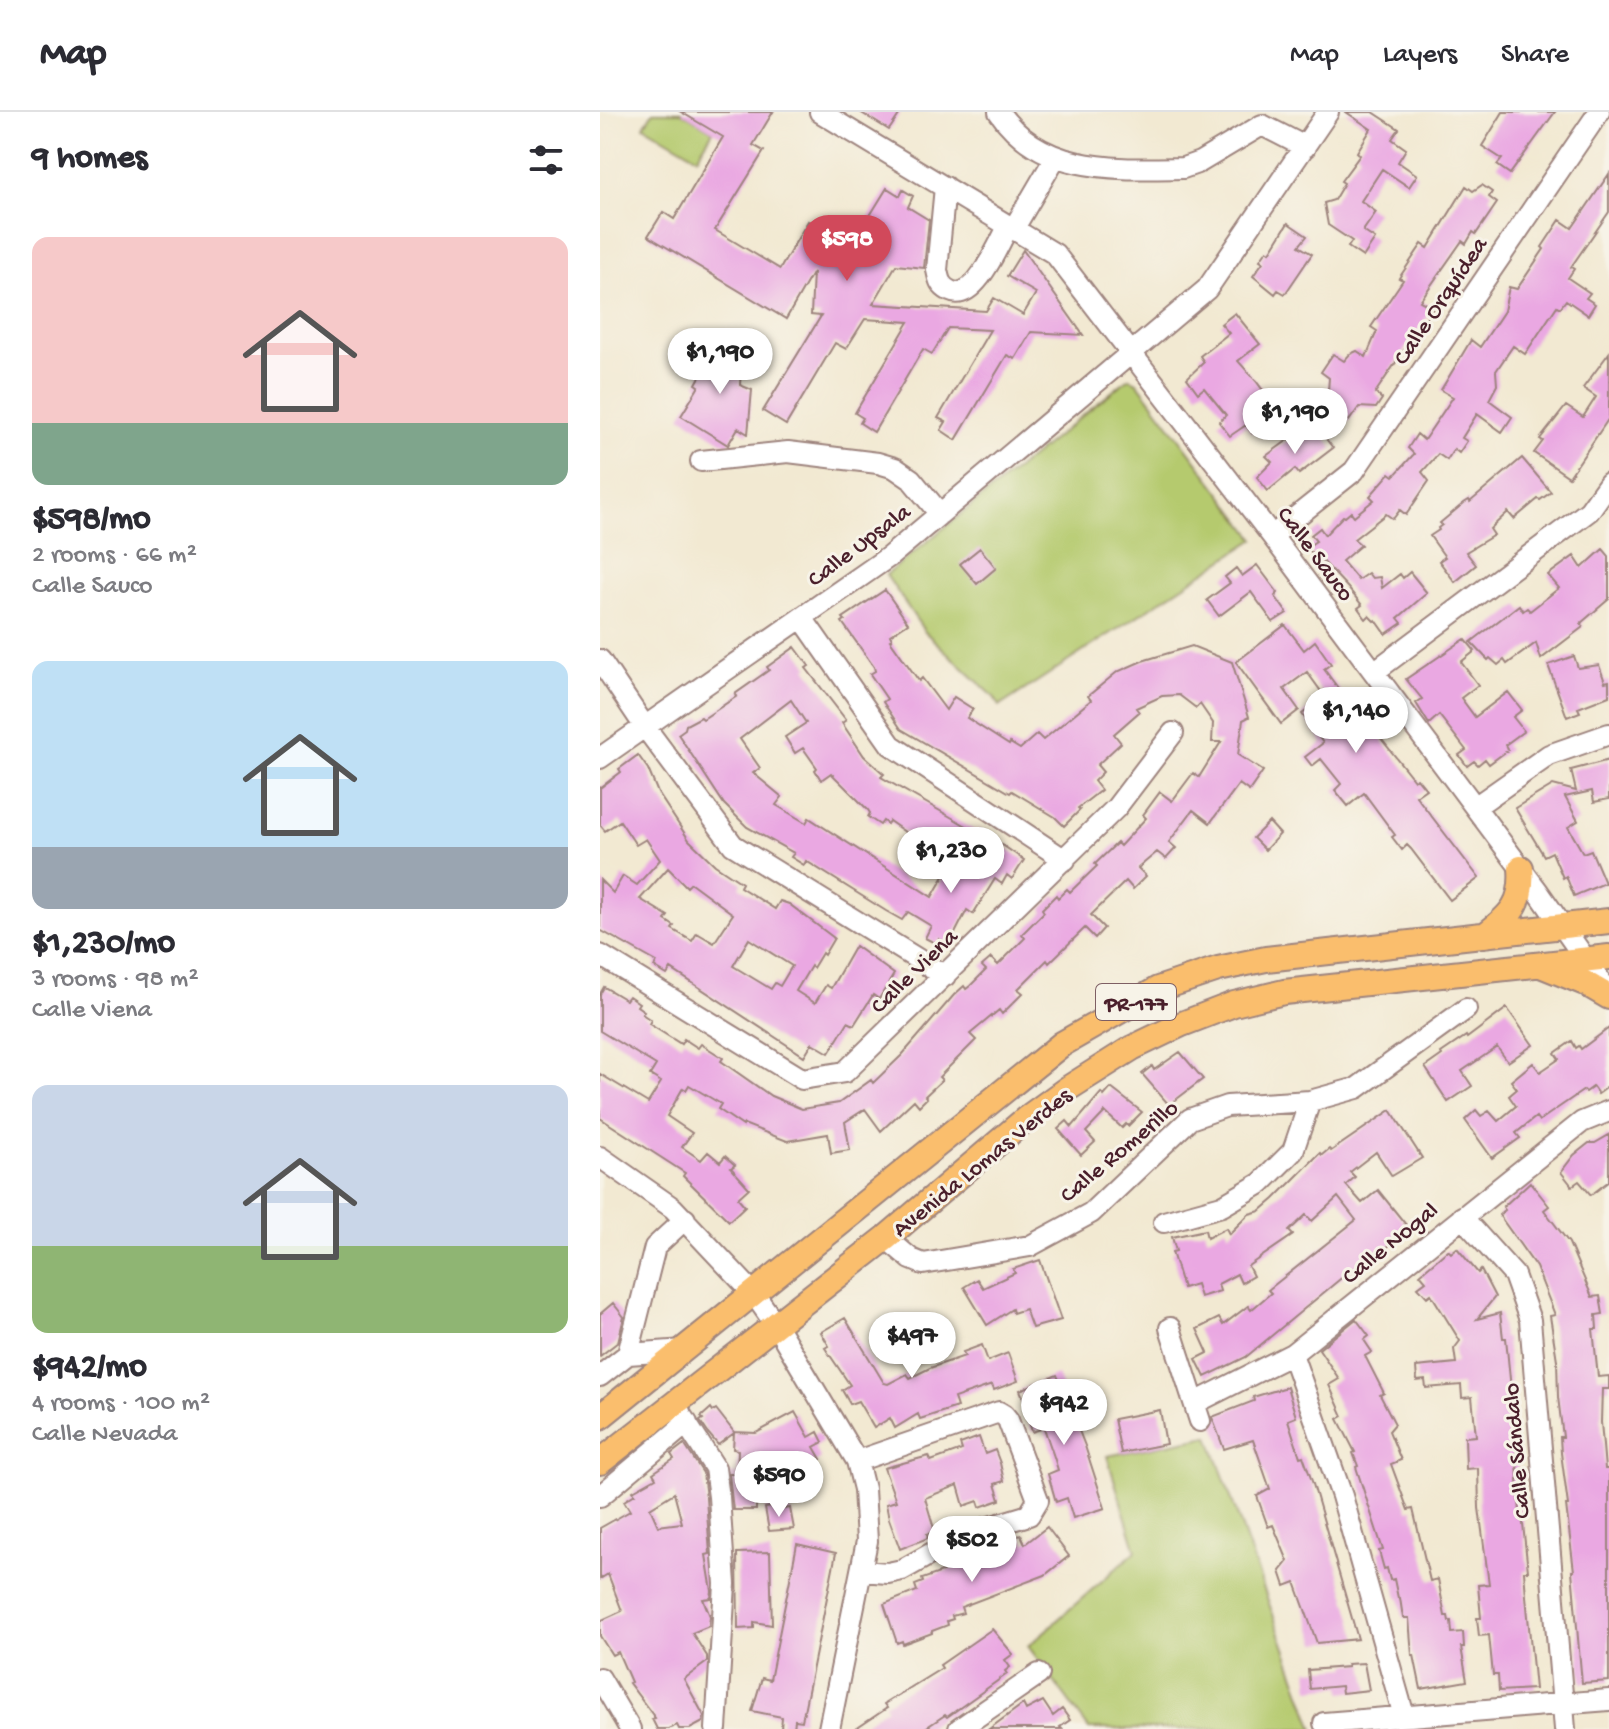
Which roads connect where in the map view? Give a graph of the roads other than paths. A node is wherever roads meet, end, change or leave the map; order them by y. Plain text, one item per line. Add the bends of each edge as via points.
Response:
1 (820, 112) edge
2 (999, 112) edge
3 (1328, 112) edge
4 (1599, 112) edge
5 (1259, 119) edge
6 (1305, 147) junction
7 (1055, 158) junction
8 (945, 187) junction
9 (1012, 227) junction
10 (1134, 353) junction
11 (701, 461) dead end
12 (1609, 483) edge
13 (940, 514) junction
14 (1272, 536) junction
15 (802, 618) junction
16 (600, 660) edge
17 (1374, 672) junction
18 (645, 727) junction
19 (1173, 733) dead end
20 (1609, 734) edge
21 (600, 758) edge
22 (1475, 807) junction
23 (1065, 860) junction
24 (1521, 868) junction
25 (1609, 921) edge
26 (1561, 927) junction
27 (1485, 935) junction
28 (600, 955) edge
29 (1609, 957) edge
30 (1584, 959) junction
31 (1537, 964) junction
32 (945, 976) junction
33 (1609, 995) edge
34 (1466, 1009) dead end
35 (1310, 1101) junction
36 (1609, 1111) edge
37 (600, 1157) edge
38 (1462, 1217) junction
39 (685, 1219) junction
40 (1164, 1222) dead end
41 (886, 1238) junction
42 (754, 1294) junction
43 (776, 1325) junction
44 (1170, 1328) dead end
45 (685, 1350) junction
46 (628, 1354) junction
47 (1292, 1354) junction
48 (600, 1376) edge
49 (682, 1413) junction
50 (600, 1417) edge
51 (857, 1461) junction
52 (600, 1462) edge
53 (600, 1496) edge
54 (861, 1571) junction
55 (1039, 1674) dead end
56 (600, 1678) edge
57 (1609, 1700) edge
58 (1563, 1703) junction
59 (1404, 1716) junction
60 (1324, 1723) dead end
61 (630, 1729) edge
62 (716, 1729) edge
63 (829, 1729) edge
64 (959, 1729) edge
65 (1565, 1729) edge

1 - 8 street, Calle Sauco
2 - 7 street via 1034,147
3 - 6 street, Calle Upsala
4 - 14 street, Calle Orquídea via 1354,471
5 - 6 street
5 - 7 street via 1200,162 1183,168
6 - 10 street, Calle Upsala via 1207,289
7 - 9 street
8 - 9 street, Calle Sauco
8 - 9 street via 937,270 947,290 968,291
9 - 10 street, Calle Sauco via 1055,254
10 - 13 street, Calle Upsala
10 - 14 street, Calle Sauco
11 - 13 street via 788,452 878,463 911,479
12 - 17 street via 1589,511
13 - 15 street, Calle Upsala
14 - 17 street, Calle Sauco
15 - 18 street, Calle Upsala
15 - 23 street via 891,745
16 - 18 street
17 - 22 street, Calle Sauco
18 - 21 street, Calle Upsala
18 - 32 street via 733,845
19 - 23 street, Calle Viena via 1116,808
20 - 22 street via 1549,755
22 - 24 street, Calle Sauco
23 - 32 street, Calle Viena
24 - 26 street, Calle Sauco
24 - 27 main road via 1523,888 1517,904
25 - 26 main road, Avenida Lomas Verdes / PR-177
26 - 27 main road, Avenida Lomas Verdes / PR-177
26 - 30 street, Calle Sauco
27 - 42 main road, Avenida Lomas Verdes / PR-177 via 1266,959 1158,989 1062,1044
28 - 32 street, Calle Viena via 804,1078 845,1072
29 - 30 main road, Avenida Lomas Verdes / PR-177
30 - 31 main road, Avenida Lomas Verdes / PR-177
30 - 33 street, Calle Sauco
31 - 33 main road
31 - 41 main road, Avenida Lomas Verdes / PR-177 via 1284,992 1182,1024 1132,1048 1027,1118
34 - 35 street, Calle Romerillo via 1357,1088
35 - 40 street via 1293,1151 1261,1183 1222,1206
35 - 41 street, Calle Romerillo via 1227,1106 1190,1119 1091,1213 1030,1246 923,1264
36 - 38 street, Calle Nogal via 1582,1122
37 - 39 street
38 - 47 street, Calle Nogal
38 - 58 street, Calle Sándalo via 1514,1275 1530,1320
39 - 42 street
39 - 46 street via 655,1247
41 - 43 main road, Avenida Lomas Verdes / PR-177
42 - 43 street
42 - 45 main road, Avenida Lomas Verdes / PR-177
43 - 49 main road, Avenida Lomas Verdes / PR-177
43 - 51 street
44 - 47 street, Calle Nogal via 1198,1412
45 - 46 street
45 - 50 main road, Avenida Lomas Verdes / PR-177
46 - 48 street
47 - 59 street via 1342,1496
49 - 52 main road, Avenida Lomas Verdes / PR-177
49 - 53 street
49 - 62 street via 715,1468 724,1541
51 - 54 street via 867,1523
51 - 54 street via 999,1412 1008,1420 1038,1500 1029,1515 966,1534 902,1570
54 - 63 street
55 - 64 street
56 - 61 street
57 - 58 street
58 - 59 street
58 - 65 street, Calle Sándalo
59 - 60 street

